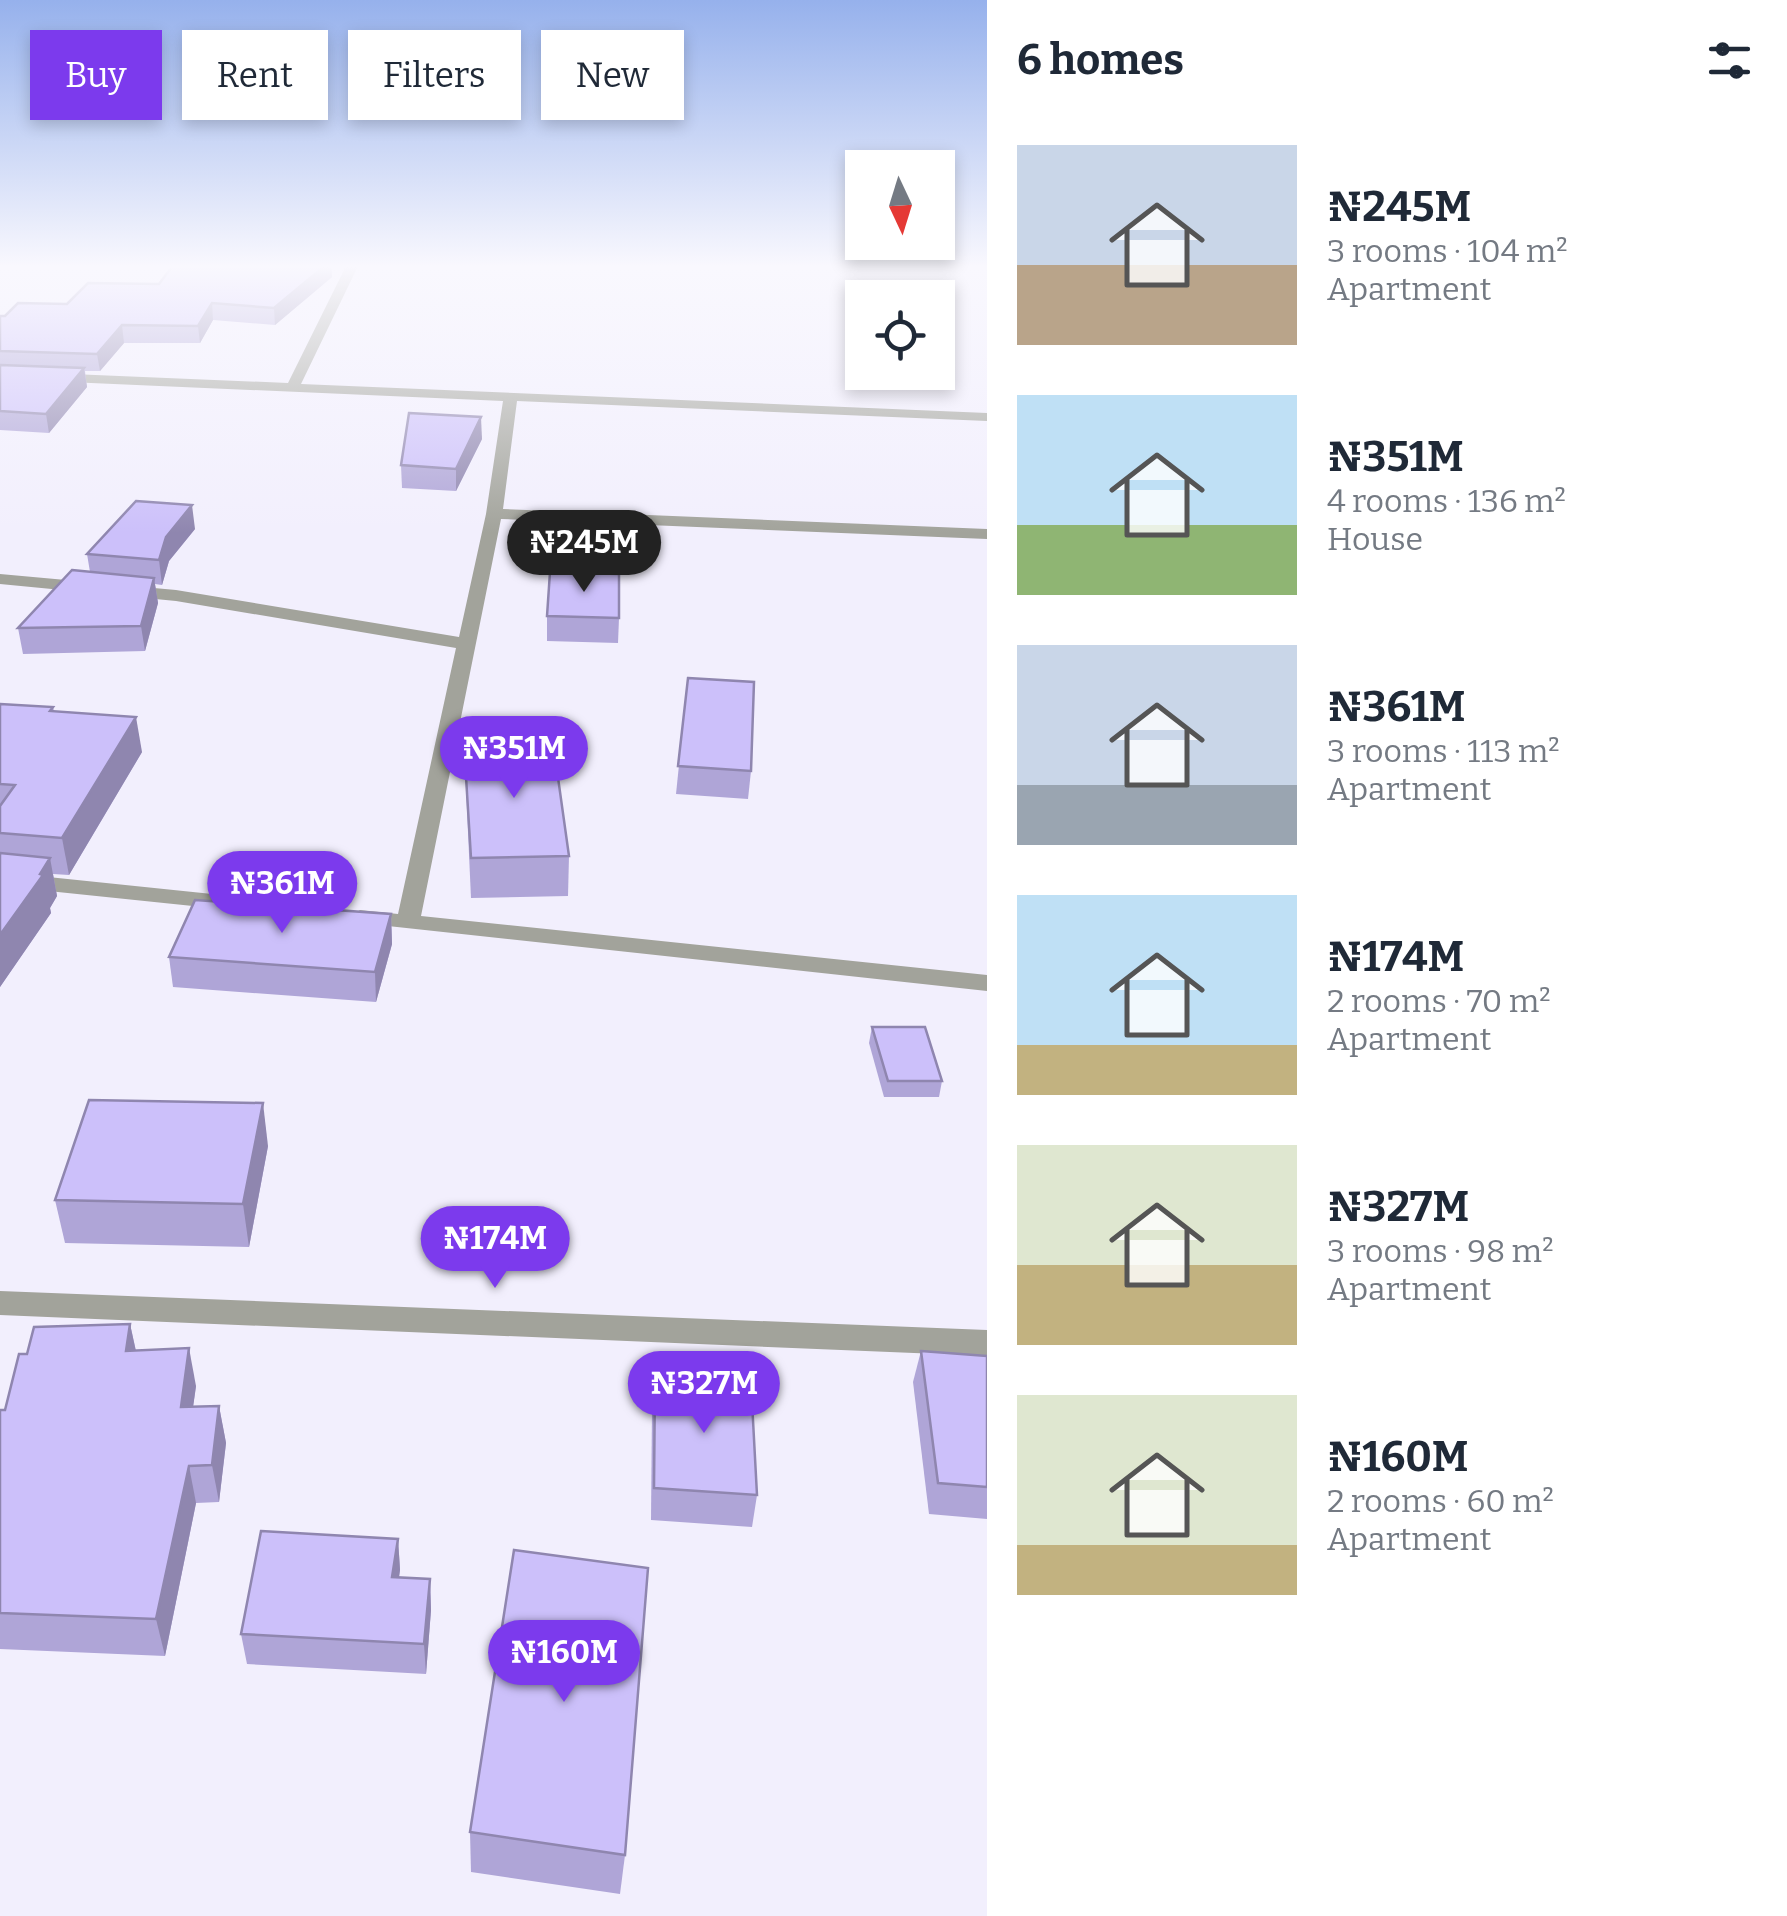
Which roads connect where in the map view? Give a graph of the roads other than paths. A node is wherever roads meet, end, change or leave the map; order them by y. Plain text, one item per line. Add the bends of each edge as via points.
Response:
1 (309, 353) edge
2 (0, 375) edge
3 (292, 389) junction
4 (510, 398) junction
5 (987, 418) edge
6 (494, 514) junction
7 (987, 534) edge
8 (0, 579) edge
9 (467, 644) junction
10 (0, 879) edge
11 (272, 908) edge
12 (331, 914) edge
13 (408, 922) junction
14 (987, 983) edge
15 (0, 1303) edge
16 (987, 1344) edge

1 - 3 street
2 - 3 street
3 - 4 street
4 - 5 street
4 - 6 street
6 - 7 street
6 - 9 street
8 - 9 street
9 - 13 street
10 - 11 street
12 - 13 street
13 - 14 street
15 - 16 street

